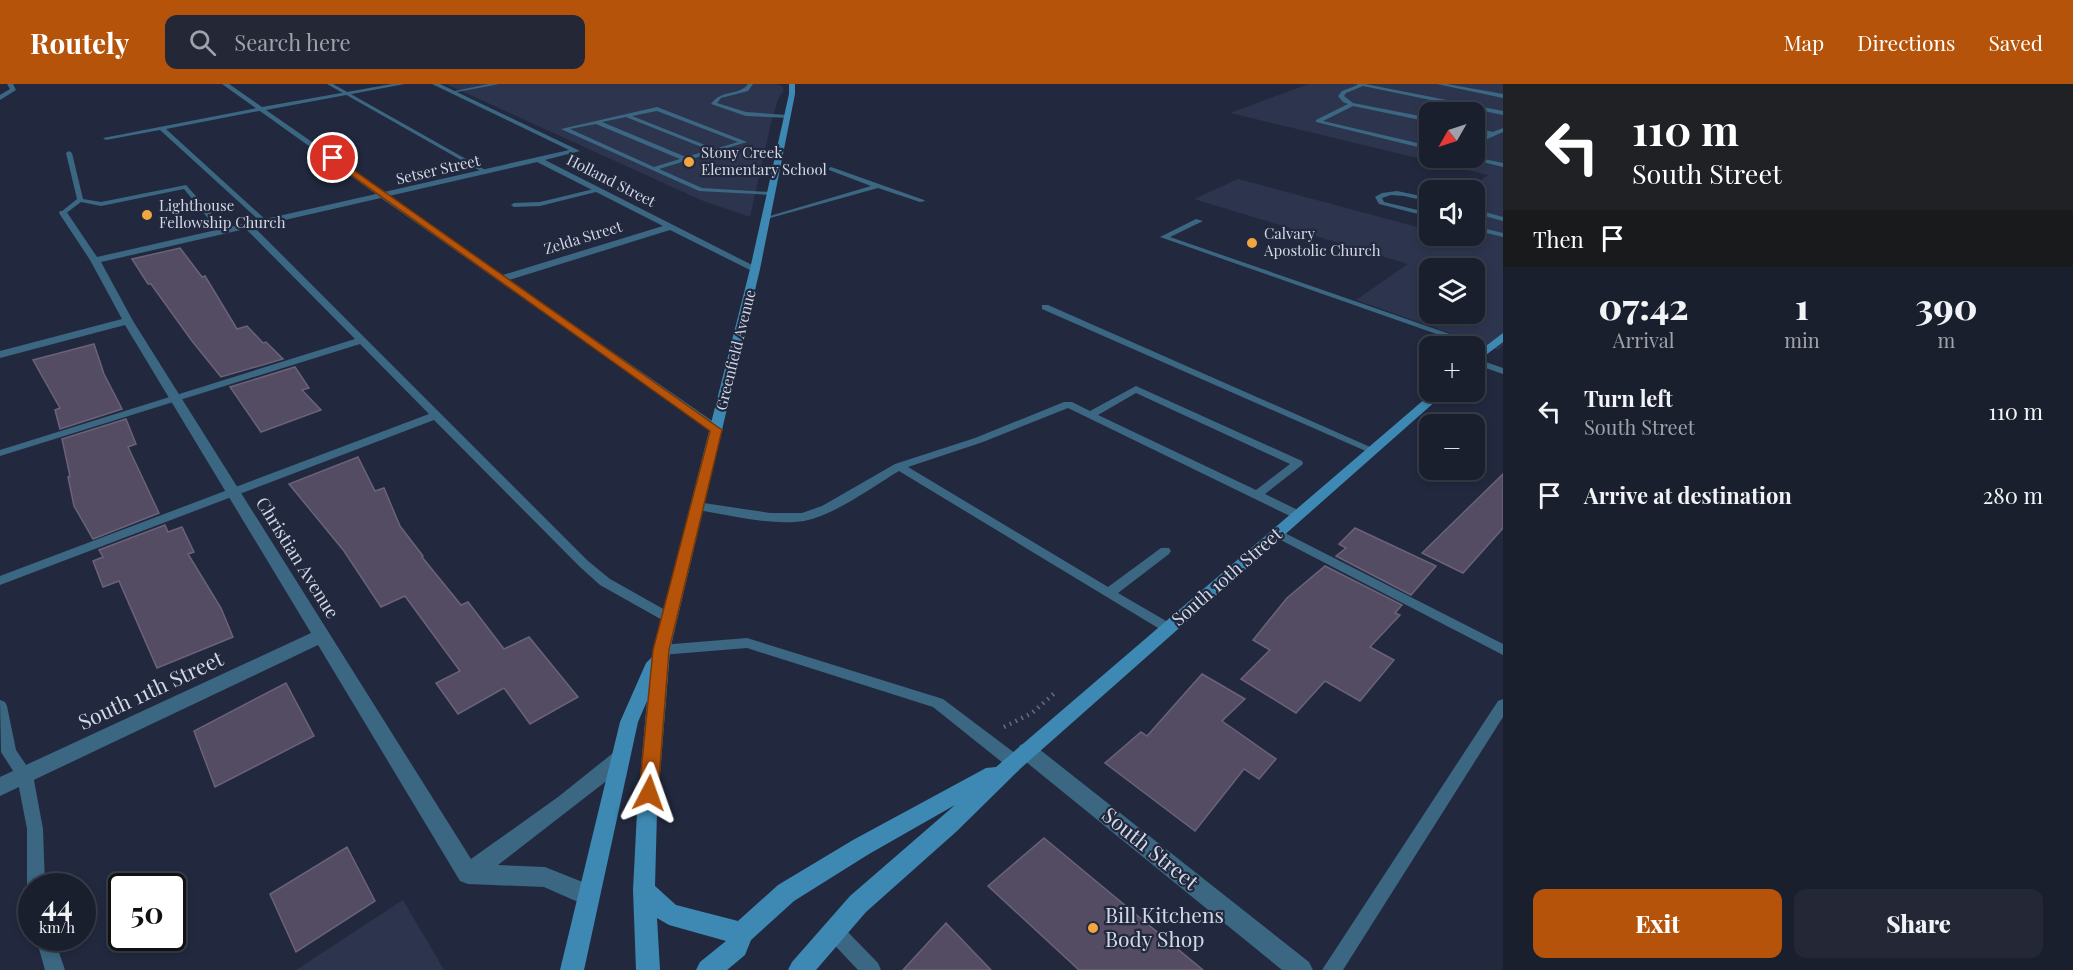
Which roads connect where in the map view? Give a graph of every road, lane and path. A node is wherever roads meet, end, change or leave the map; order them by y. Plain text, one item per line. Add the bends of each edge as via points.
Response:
1 (10, 84) edge
2 (225, 84) edge
3 (329, 84) edge
4 (402, 84) edge
5 (435, 84) edge
6 (497, 84) edge
7 (751, 84) edge
8 (792, 84) edge
9 (1443, 84) edge
10 (1360, 85) edge
11 (452, 92) junction
12 (345, 94) junction
13 (1503, 96) edge
14 (0, 98) edge
15 (1352, 104) junction
16 (262, 109) junction
17 (1503, 113) edge
18 (627, 116) junction
19 (788, 117) junction
20 (1419, 118) edge
21 (596, 122) junction
22 (162, 128) junction
23 (1503, 130) edge
24 (1485, 132) edge
25 (1494, 134) junction
26 (106, 138) dead end
27 (1485, 138) edge
28 (1419, 145) edge
29 (576, 151) joint
30 (716, 151) junction
31 (69, 153) dead end
32 (686, 159) junction
33 (539, 160) junction
34 (1485, 161) edge
35 (1503, 165) edge
36 (652, 169) junction
37 (831, 169) dead end
38 (486, 172) junction
39 (878, 186) junction
40 (598, 190) junction
41 (770, 194) junction
42 (386, 195) junction
43 (1419, 197) edge
44 (80, 200) junction
45 (922, 201) dead end
46 (514, 205) dead end
47 (1419, 212) edge
48 (63, 213) joint
49 (1485, 214) edge
50 (765, 219) junction
51 (1503, 219) edge
52 (1199, 220) dead end
53 (263, 222) junction
54 (248, 226) junction
55 (670, 227) junction
56 (223, 231) junction
57 (1485, 231) edge
58 (1503, 235) edge
59 (95, 260) junction
60 (755, 269) junction
61 (504, 278) junction
62 (1045, 307) dead end
63 (128, 321) junction
64 (1503, 336) edge
65 (362, 340) junction
66 (1488, 349) junction
67 (1485, 352) edge
68 (0, 355) edge
69 (1485, 365) edge
70 (1503, 371) edge
71 (176, 399) junction
72 (1428, 402) edge
73 (437, 415) junction
74 (1090, 415) junction
75 (716, 430) junction
76 (1372, 450) junction
77 (0, 453) edge
78 (899, 466) junction
79 (234, 493) junction
80 (1257, 495) junction
81 (697, 506) junction
82 (1299, 515) junction
83 (1277, 533) junction
84 (1165, 550) dead end
85 (0, 581) edge
86 (1108, 593) junction
87 (669, 618) junction
88 (1168, 629) junction
89 (322, 635) junction
90 (661, 650) junction
91 (1503, 650) edge
92 (1503, 705) edge
93 (0, 706) edge
94 (1020, 757) junction
95 (620, 759) junction
96 (25, 775) junction
97 (0, 787) edge
98 (36, 873) edge
99 (468, 874) junction
100 (644, 891) junction
101 (587, 895) junction
102 (833, 930) junction
103 (742, 933) junction
104 (49, 951) edge
105 (55, 970) edge
106 (572, 970) edge
107 (648, 970) edge
108 (708, 970) edge
109 (800, 970) edge
110 (871, 970) edge
111 (1301, 970) edge
112 (1332, 970) edge

1 - 14 street via 13,90
2 - 16 street
3 - 12 lane
4 - 12 street
5 - 11 street, Holland Street
6 - 11 lane
7 - 19 lane via 746,90 719,97 714,104 746,114
8 - 19 main road, Greenfield Avenue
9 - 13 lane
10 - 15 lane via 1341,96
10 - 17 lane
11 - 29 street, Holland Street
12 - 16 street
12 - 38 lane
15 - 20 lane
15 - 28 lane via 1318,121
16 - 22 lane
16 - 42 street
18 - 21 lane
18 - 30 lane
18 - 30 lane via 657,109 744,142
19 - 41 main road, Greenfield Avenue
21 - 32 lane
21 - 36 lane via 564,129
22 - 26 lane
22 - 53 lane
23 - 25 lane
24 - 25 lane
25 - 27 lane
29 - 33 street, Setser Street
30 - 32 lane
31 - 44 lane
32 - 36 lane
33 - 38 street, Setser Street
33 - 40 street, Holland Street
34 - 35 lane
36 - 41 lane via 701,190
37 - 39 lane
38 - 42 street, Setser Street
39 - 45 lane
39 - 50 lane
40 - 46 lane via 540,204
40 - 55 street, Holland Street
41 - 50 main road, Greenfield Avenue
42 - 53 street, Setser Street
42 - 61 street
43 - 47 lane via 1388,192 1378,197 1381,202
44 - 48 lane
44 - 56 lane via 101,204 186,186
48 - 59 street, Christian Avenue
49 - 51 lane
50 - 60 main road, Greenfield Avenue
52 - 66 lane via 1164,237
53 - 54 street, Setser Street
54 - 56 street, Setser Street
54 - 65 lane
55 - 60 street, Holland Street
55 - 61 street, Zelda Street
56 - 59 street, Setser Street
57 - 58 lane
59 - 63 street, Christian Avenue
60 - 75 main road, Greenfield Avenue
61 - 75 street
62 - 76 lane
63 - 68 street
63 - 71 street, Christian Avenue
64 - 66 main road
65 - 71 lane
65 - 73 lane
66 - 67 main road
69 - 70 lane
71 - 77 lane
71 - 79 street, Christian Avenue
72 - 76 main road, South 10th Street
73 - 79 lane
73 - 87 lane via 605,582
74 - 78 lane via 1068,404 979,440
74 - 80 lane
74 - 80 lane via 1136,388 1298,463
75 - 81 main road, Greenfield Avenue
76 - 82 main road, South 10th Street
78 - 81 lane via 803,517 770,517
78 - 86 lane
79 - 85 lane
79 - 89 street, Christian Avenue
80 - 82 lane
81 - 87 main road, Greenfield Avenue
82 - 83 main road, South 10th Street
83 - 88 main road, South 10th Street
83 - 91 lane
84 - 86 lane
86 - 88 lane
87 - 90 main road, Greenfield Avenue
88 - 94 main road, South 10th Street
89 - 96 street, South 11th Street
89 - 99 street, Christian Avenue
90 - 94 lane via 747,643 938,703
90 - 95 main road, Greenfield Avenue via 629,722
90 - 100 main road, Greenfield Avenue
92 - 112 lane
93 - 96 lane via 9,752
94 - 102 main road, South 10th Street
94 - 103 main road, South 10th Street via 795,888
94 - 111 street, South Street
95 - 99 street
95 - 101 main road, Greenfield Avenue
96 - 97 street, South 11th Street
96 - 98 lane via 35,829
99 - 101 street via 545,877
100 - 103 main road via 669,914
100 - 107 main road, Greenfield Avenue
101 - 106 main road, Greenfield Avenue
102 - 109 main road, South 10th Street
102 - 110 lane
103 - 108 main road, South 10th Street via 737,946
104 - 105 lane

